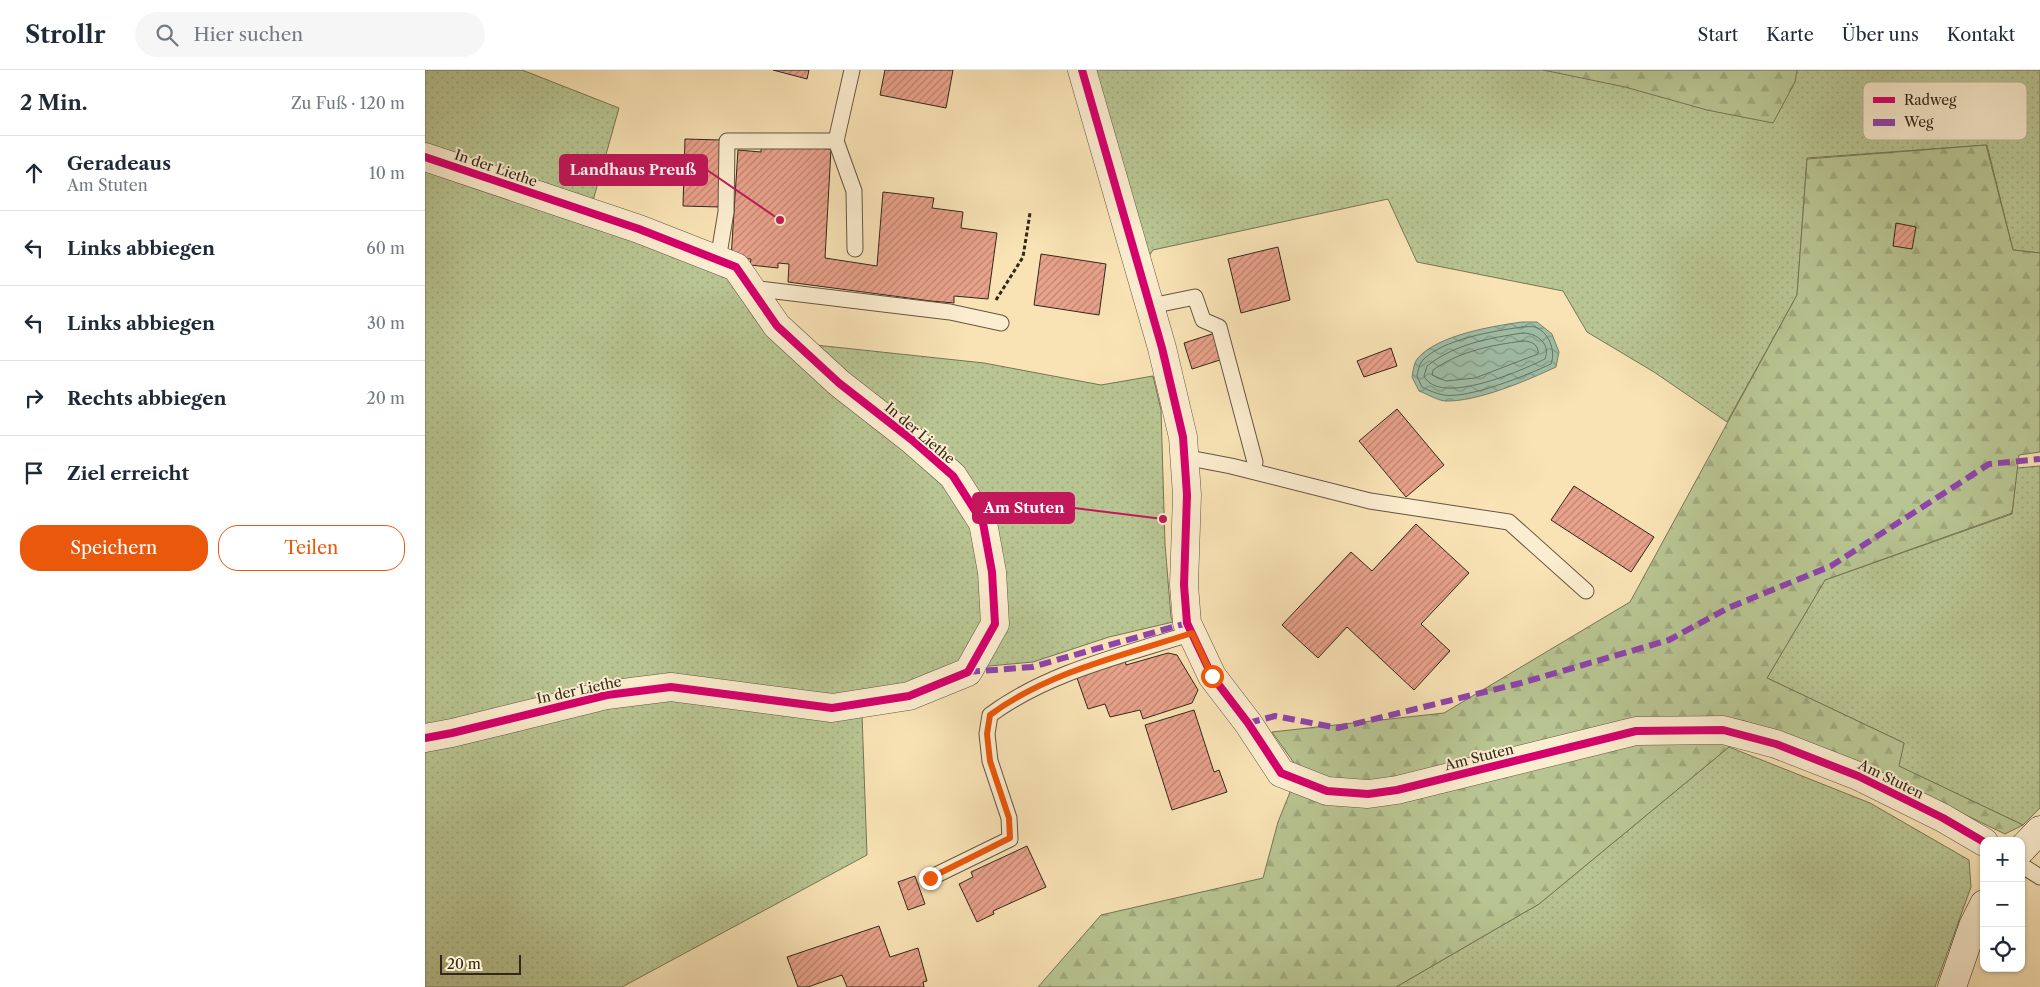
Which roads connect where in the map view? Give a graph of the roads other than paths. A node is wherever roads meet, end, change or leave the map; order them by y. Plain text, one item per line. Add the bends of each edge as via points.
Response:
1 (853, 70) edge
2 (1082, 70) edge
3 (836, 141) junction
4 (425, 157) edge
5 (855, 249) dead end
6 (718, 260) junction
7 (751, 288) junction
8 (1151, 306) junction
9 (1001, 323) dead end
10 (1184, 457) junction
11 (1253, 471) junction
12 (1586, 591) dead end
13 (1192, 633) junction
14 (425, 738) edge
15 (2040, 830) edge
16 (1980, 840) edge
17 (2025, 846) edge
18 (2025, 868) edge
19 (2040, 877) edge
20 (930, 878) dead end
21 (1980, 912) edge
22 (1952, 987) edge

1 - 3 lane
2 - 8 street, Am Stuten
3 - 5 lane via 854,191
3 - 6 lane via 727,140 726,212
4 - 6 street, In der Liethe via 639,229
6 - 7 street, In der Liethe via 736,267
7 - 9 lane via 950,312
7 - 14 street, In der Liethe via 777,326 839,383 953,476 983,523 995,624 968,672 909,696 832,708 671,687 607,695
8 - 10 street, Am Stuten via 1179,419
8 - 11 lane via 1195,297 1203,320 1219,327 1255,462
10 - 11 lane
10 - 13 street, Am Stuten via 1187,495 1184,585 1187,623
11 - 12 lane via 1378,503 1509,522
13 - 16 street, Am Stuten via 1212,676 1281,773 1327,791 1368,794 1397,790 1636,731 1723,730 1776,744 1858,776
13 - 20 lane via 1060,678 1011,700 990,715 987,734 990,761 1009,818 1010,838
15 - 17 street
18 - 19 lane
21 - 22 street

